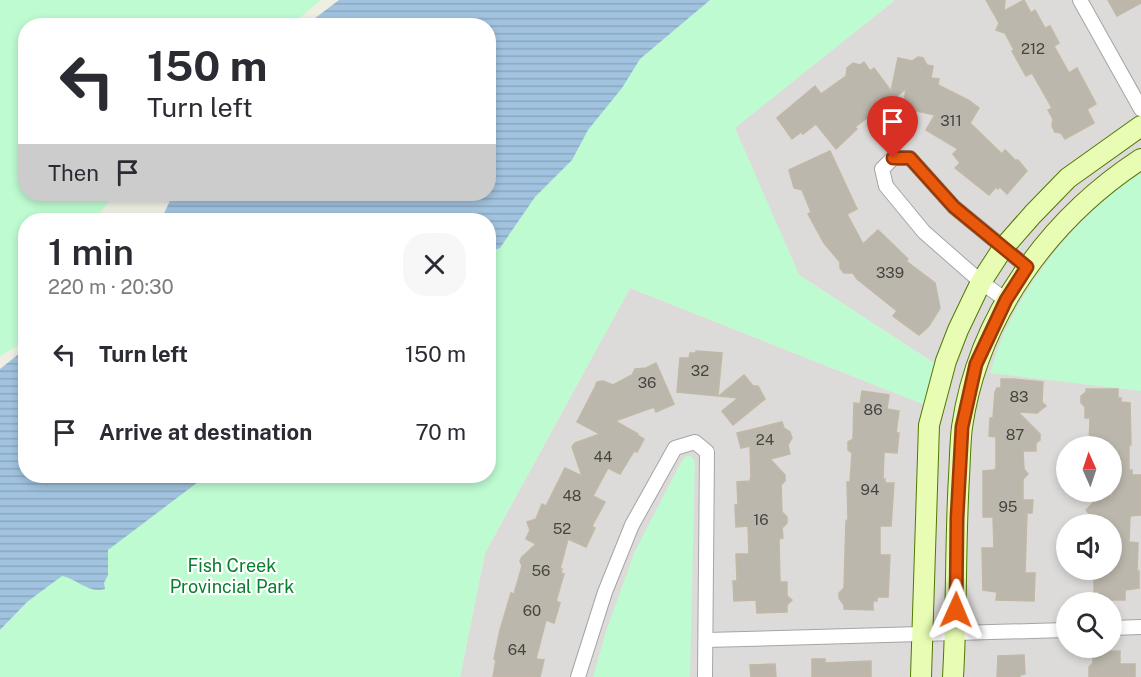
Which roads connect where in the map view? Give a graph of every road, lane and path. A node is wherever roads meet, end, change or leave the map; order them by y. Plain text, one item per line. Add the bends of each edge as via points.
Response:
1 (1080, 0) edge
2 (1141, 109) edge
3 (1141, 126) edge
4 (1141, 159) edge
5 (1003, 248) junction
6 (1027, 267) junction
7 (981, 282) junction
8 (1006, 300) junction
9 (1141, 627) edge
10 (1122, 628) edge
11 (1056, 630) edge
12 (955, 634) junction
13 (921, 635) junction
14 (706, 640) junction
15 (578, 677) edge
16 (705, 677) edge
17 (921, 677) edge
18 (953, 677) edge

1 - 2 street
3 - 5 street via 1068,178
4 - 6 street via 1076,209
5 - 6 street
5 - 7 street
5 - 7 street via 954,207 910,158 893,158 882,169 885,186 924,232
6 - 8 street
7 - 8 street
7 - 13 street via 946,361 929,425
8 - 12 street via 976,364 962,427
9 - 10 street
11 - 12 street
12 - 13 street
12 - 18 street
13 - 14 street
13 - 17 street
14 - 15 street via 707,452 695,442 675,448 632,525 605,592
14 - 16 street

